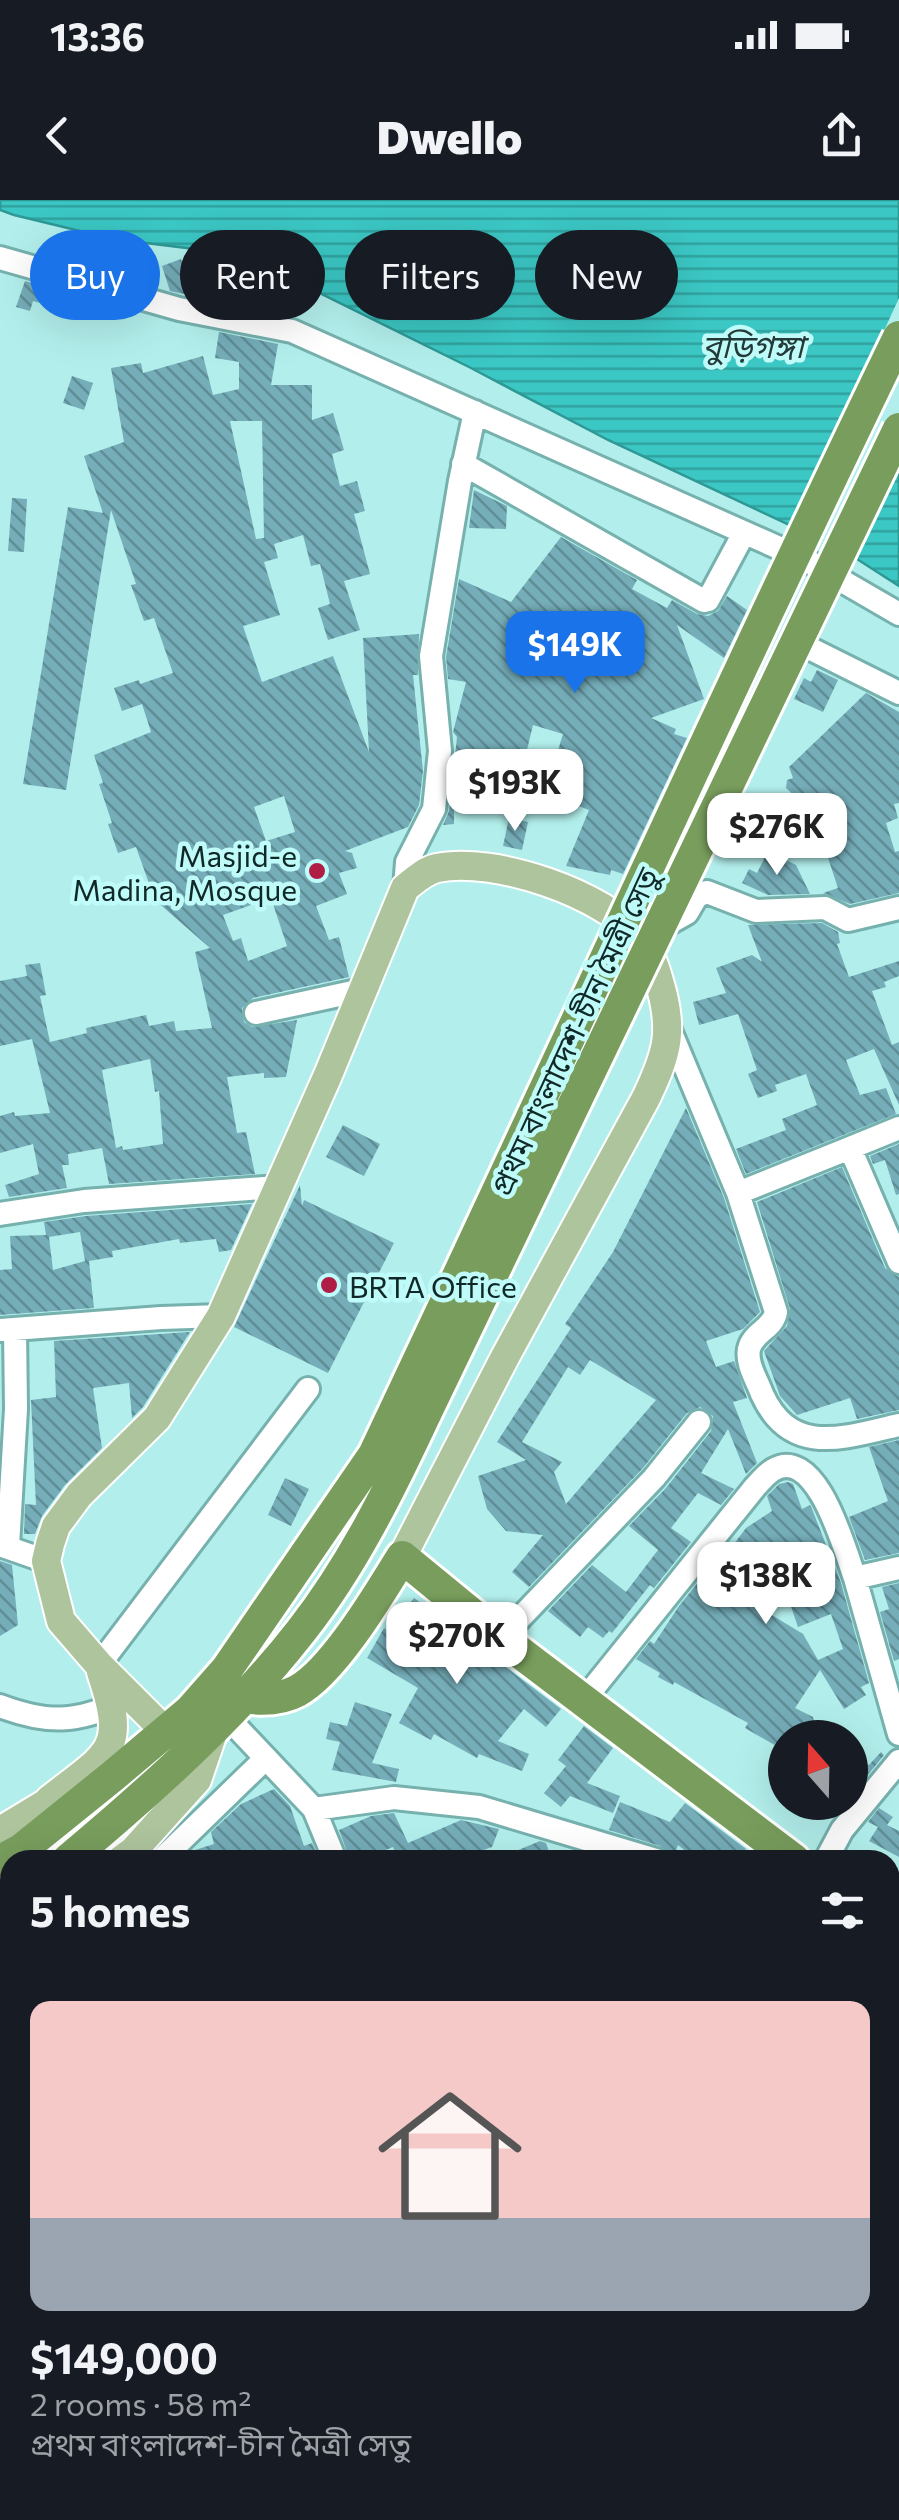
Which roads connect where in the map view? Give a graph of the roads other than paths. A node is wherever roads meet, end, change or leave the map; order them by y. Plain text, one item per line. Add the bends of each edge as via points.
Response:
1 (0, 258) edge
2 (899, 337) edge
3 (475, 412) junction
4 (899, 430) edge
5 (463, 464) junction
6 (744, 532) junction
7 (806, 560) junction
8 (899, 614) edge
9 (797, 642) junction
10 (899, 693) edge
11 (405, 888) junction
12 (899, 908) edge
13 (634, 932) junction
14 (362, 990) junction
15 (256, 1013) dead end
16 (670, 1028) junction
17 (899, 1128) edge
18 (850, 1148) junction
19 (278, 1187) junction
20 (738, 1193) junction
21 (0, 1214) edge
22 (899, 1262) edge
23 (222, 1316) junction
24 (7, 1330) edge
25 (308, 1389) dead end
26 (413, 1406) junction
27 (699, 1422) dead end
28 (899, 1425) edge
29 (4, 1545) edge
30 (402, 1558) junction
31 (46, 1562) junction
32 (899, 1568) edge
33 (854, 1578) junction
34 (501, 1638) junction
35 (98, 1666) junction
36 (121, 1701) junction
37 (583, 1701) junction
38 (0, 1706) edge
39 (228, 1714) junction
40 (166, 1731) junction
41 (899, 1734) edge
42 (264, 1760) junction
43 (899, 1761) edge
44 (114, 1776) junction
45 (49, 1800) junction
46 (314, 1809) junction
47 (0, 1831) edge
48 (20, 1850) edge
49 (80, 1850) edge
50 (134, 1850) edge
51 (171, 1850) edge
52 (331, 1850) edge
53 (623, 1850) edge
54 (781, 1850) edge
55 (831, 1850) edge

1 - 3 street via 178,309 292,331
2 - 26 highway, প্রথম বাংলাদেশ-চীন মৈত্রী সেতু, bridge via 600,975
3 - 5 street
3 - 6 street
4 - 9 highway, bridge
5 - 6 street via 704,601
5 - 11 street via 432,656 440,751 434,809 407,862
6 - 7 street
7 - 8 street
7 - 13 street
9 - 10 street
9 - 26 highway, bridge
11 - 13 main road via 439,868 516,873 561,888
11 - 14 main road
12 - 13 street via 848,920 826,908 756,910 707,892 676,921
13 - 16 main road via 658,976
14 - 15 street
14 - 19 main road
16 - 20 street
16 - 30 main road via 646,1098
17 - 18 street
18 - 20 street
18 - 22 street
19 - 21 street
19 - 23 main road
20 - 28 street via 776,1312 748,1352 770,1412 795,1433 825,1441
23 - 24 street
23 - 31 main road via 157,1418 56,1526
24 - 29 street via 16,1408
25 - 35 street
26 - 39 highway via 355,1549 302,1630
26 - 40 highway via 227,1669
27 - 34 street
29 - 31 street
30 - 34 highway
30 - 39 highway via 322,1672 298,1690
31 - 35 main road via 61,1621
32 - 33 street
33 - 37 street via 814,1483 800,1470 774,1470
33 - 41 street
34 - 37 highway
35 - 36 main road
36 - 38 street via 70,1720
36 - 40 main road
36 - 45 main road via 109,1750
37 - 54 highway
39 - 42 street
39 - 49 highway
39 - 50 main road via 197,1780
40 - 44 highway
42 - 46 street
42 - 51 street
43 - 55 street
44 - 45 main road
44 - 48 highway
45 - 47 main road
46 - 52 street
46 - 53 street via 394,1798 479,1807

